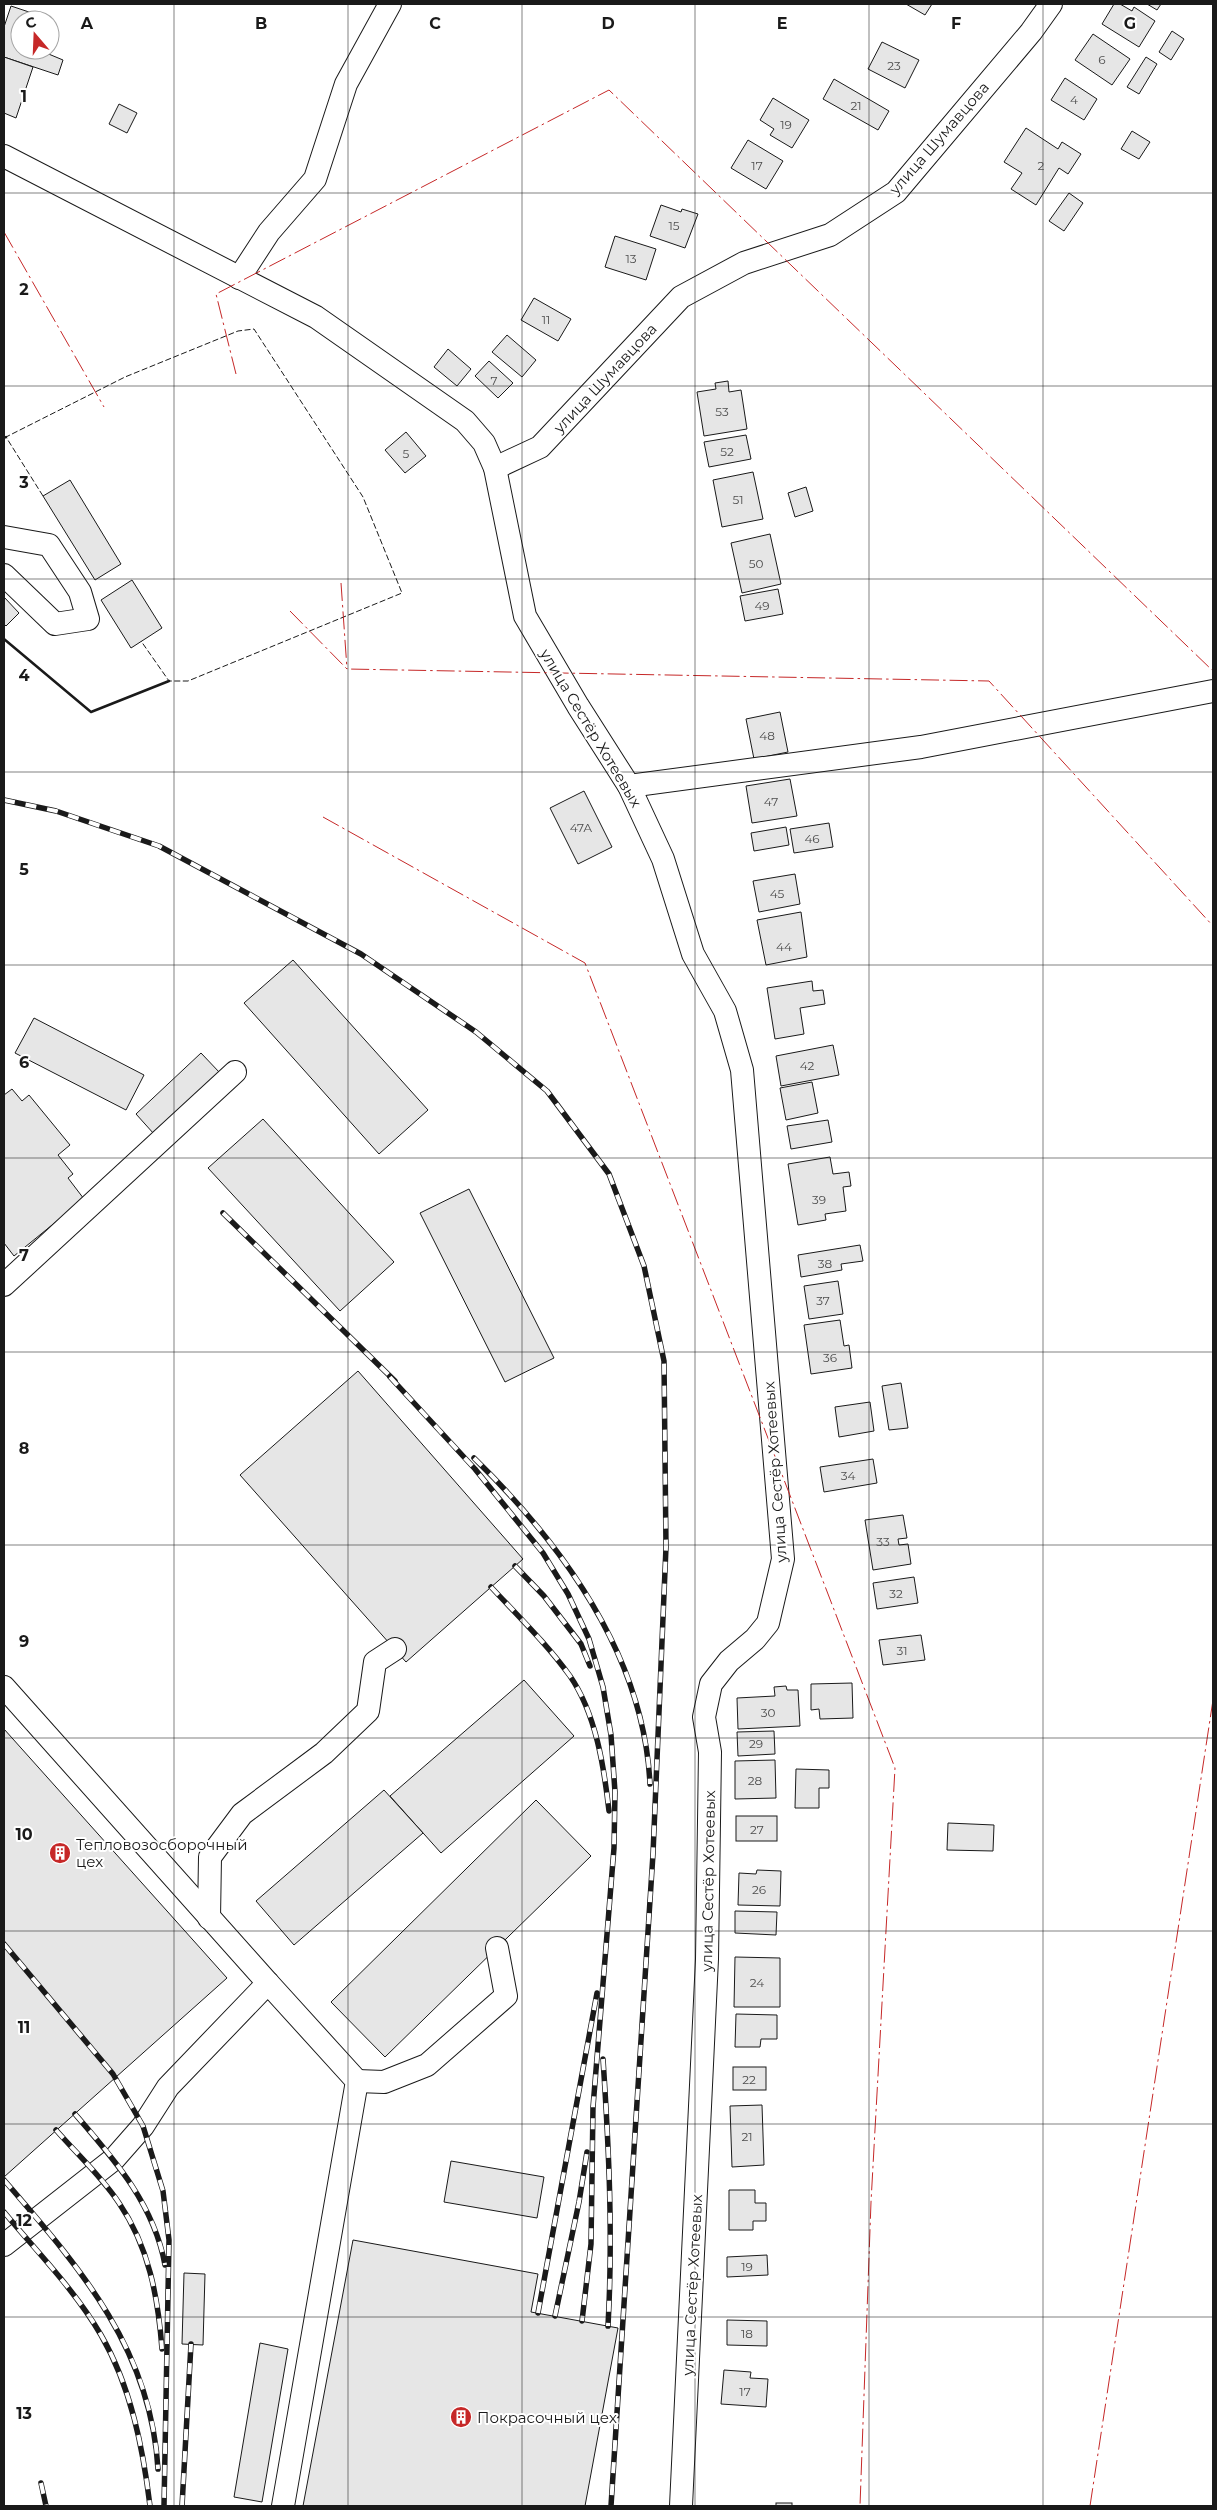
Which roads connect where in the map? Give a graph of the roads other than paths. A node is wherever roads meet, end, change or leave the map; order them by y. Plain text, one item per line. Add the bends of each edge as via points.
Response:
1 (390, 4) edge
2 (1051, 4) edge
3 (4, 156) edge
4 (239, 278) junction
5 (495, 468) junction
6 (4, 537) edge
7 (4, 574) edge
8 (1213, 691) edge
9 (628, 786) junction
10 (235, 1072) dead end
11 (4, 1285) edge
12 (395, 1650) dead end
13 (4, 1687) edge
14 (209, 1918) junction
15 (497, 1948) dead end
16 (268, 1983) junction
17 (357, 2081) junction
18 (4, 2245) edge
19 (283, 2506) edge
20 (681, 2506) edge

1 - 4 street via 346,84 315,179 269,232
2 - 5 street, улица Шумавцова via 896,192 830,235 744,264 681,297 540,447
3 - 4 street, улица Сестёр Хотеевых
4 - 5 street, улица Сестёр Хотеевых via 316,317 465,421 484,443
5 - 9 street, улица Сестёр Хотеевых via 525,616
6 - 7 street via 49,545 80,592 88,619 55,624
8 - 9 street via 921,747
9 - 20 street, улица Сестёр Хотеевых via 663,859 693,954 725,1011 742,1070 783,1559 768,1623 755,1640 729,1661 711,1684 704,1717 710,1752 707,1959
10 - 11 street
12 - 14 street via 375,1662 368,1711 324,1754 242,1814 210,1857
13 - 14 street
14 - 16 street
15 - 17 street via 506,1996 427,2065 384,2082
16 - 17 street
16 - 18 street via 168,2087 143,2126 114,2159
17 - 19 street

